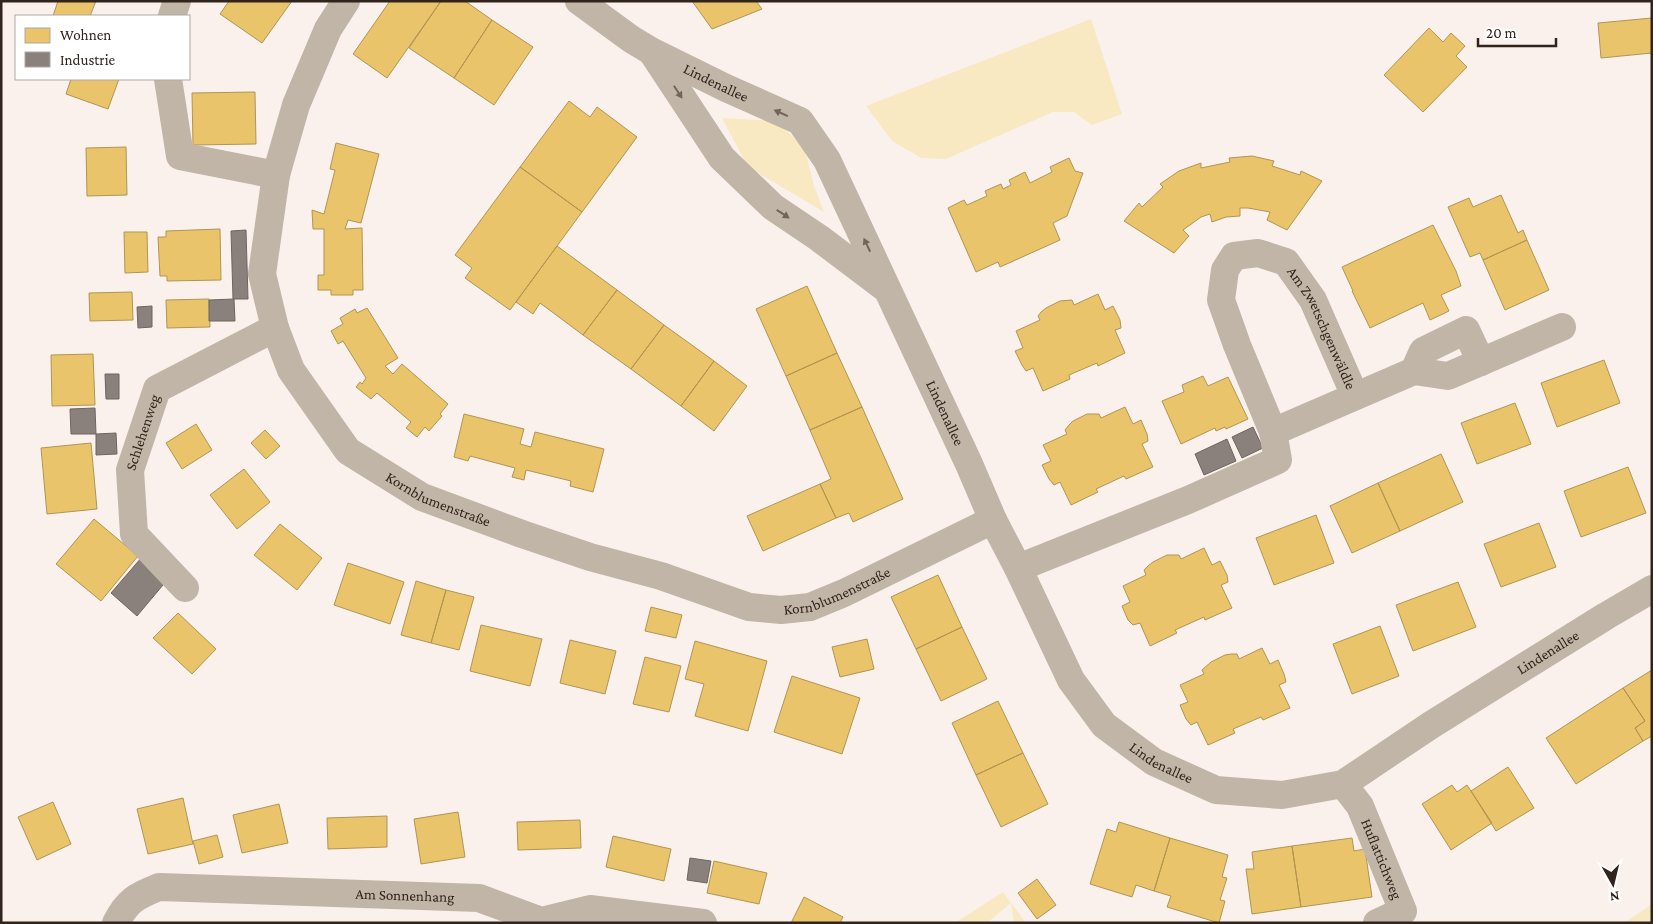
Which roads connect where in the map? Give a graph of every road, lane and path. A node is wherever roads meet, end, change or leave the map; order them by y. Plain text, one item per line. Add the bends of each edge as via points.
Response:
1 (177, 1) edge
2 (346, 1) edge
3 (579, 1) edge
4 (172, 15) edge
5 (651, 51) junction
6 (168, 80) edge
7 (276, 175) junction
8 (887, 289) junction
9 (1562, 327) dead end
10 (274, 328) junction
11 (1355, 396) junction
12 (1273, 432) junction
13 (993, 520) junction
14 (1018, 568) junction
15 (185, 588) dead end
16 (1652, 589) edge
17 (1343, 784) junction
18 (541, 922) edge
19 (116, 923) edge
20 (703, 923) edge
21 (1377, 923) edge

1 - 4 street
2 - 7 street, Kornblumenstraße via 328,29 296,105
3 - 5 street, Lindenallee
5 -> 8 street, Lindenallee via 722,158 773,207
8 -> 5 street, Lindenallee via 827,160 800,121
6 - 7 street via 180,156
7 - 10 street, Kornblumenstraße via 262,274
8 - 13 street, Lindenallee
9 - 11 street, Am Zwetschgenwäldle via 1448,376 1414,371
10 - 13 street, Kornblumenstraße via 291,370 348,451 422,497 590,557 661,576 749,607 781,610 810,607
10 - 15 street, Schlehenweg via 156,389 130,470 134,534
11 - 12 street, Am Zwetschgenwäldle
11 - 12 street, Am Zwetschgenwäldle via 1313,300 1286,262 1258,253 1234,256 1225,270 1221,300
12 - 14 street, Am Zwetschgenwäldle via 1278,460
13 - 14 street, Lindenallee
14 - 17 street, Lindenallee via 1071,680 1104,725 1154,762 1216,790 1282,795
16 - 17 street, Lindenallee via 1430,725
17 - 21 street, Huflattichweg via 1360,806 1403,911
18 - 19 street, Am Sonnenhang via 479,898 159,887 139,894 123,909
18 - 20 street, Am Sonnenhang via 590,909

